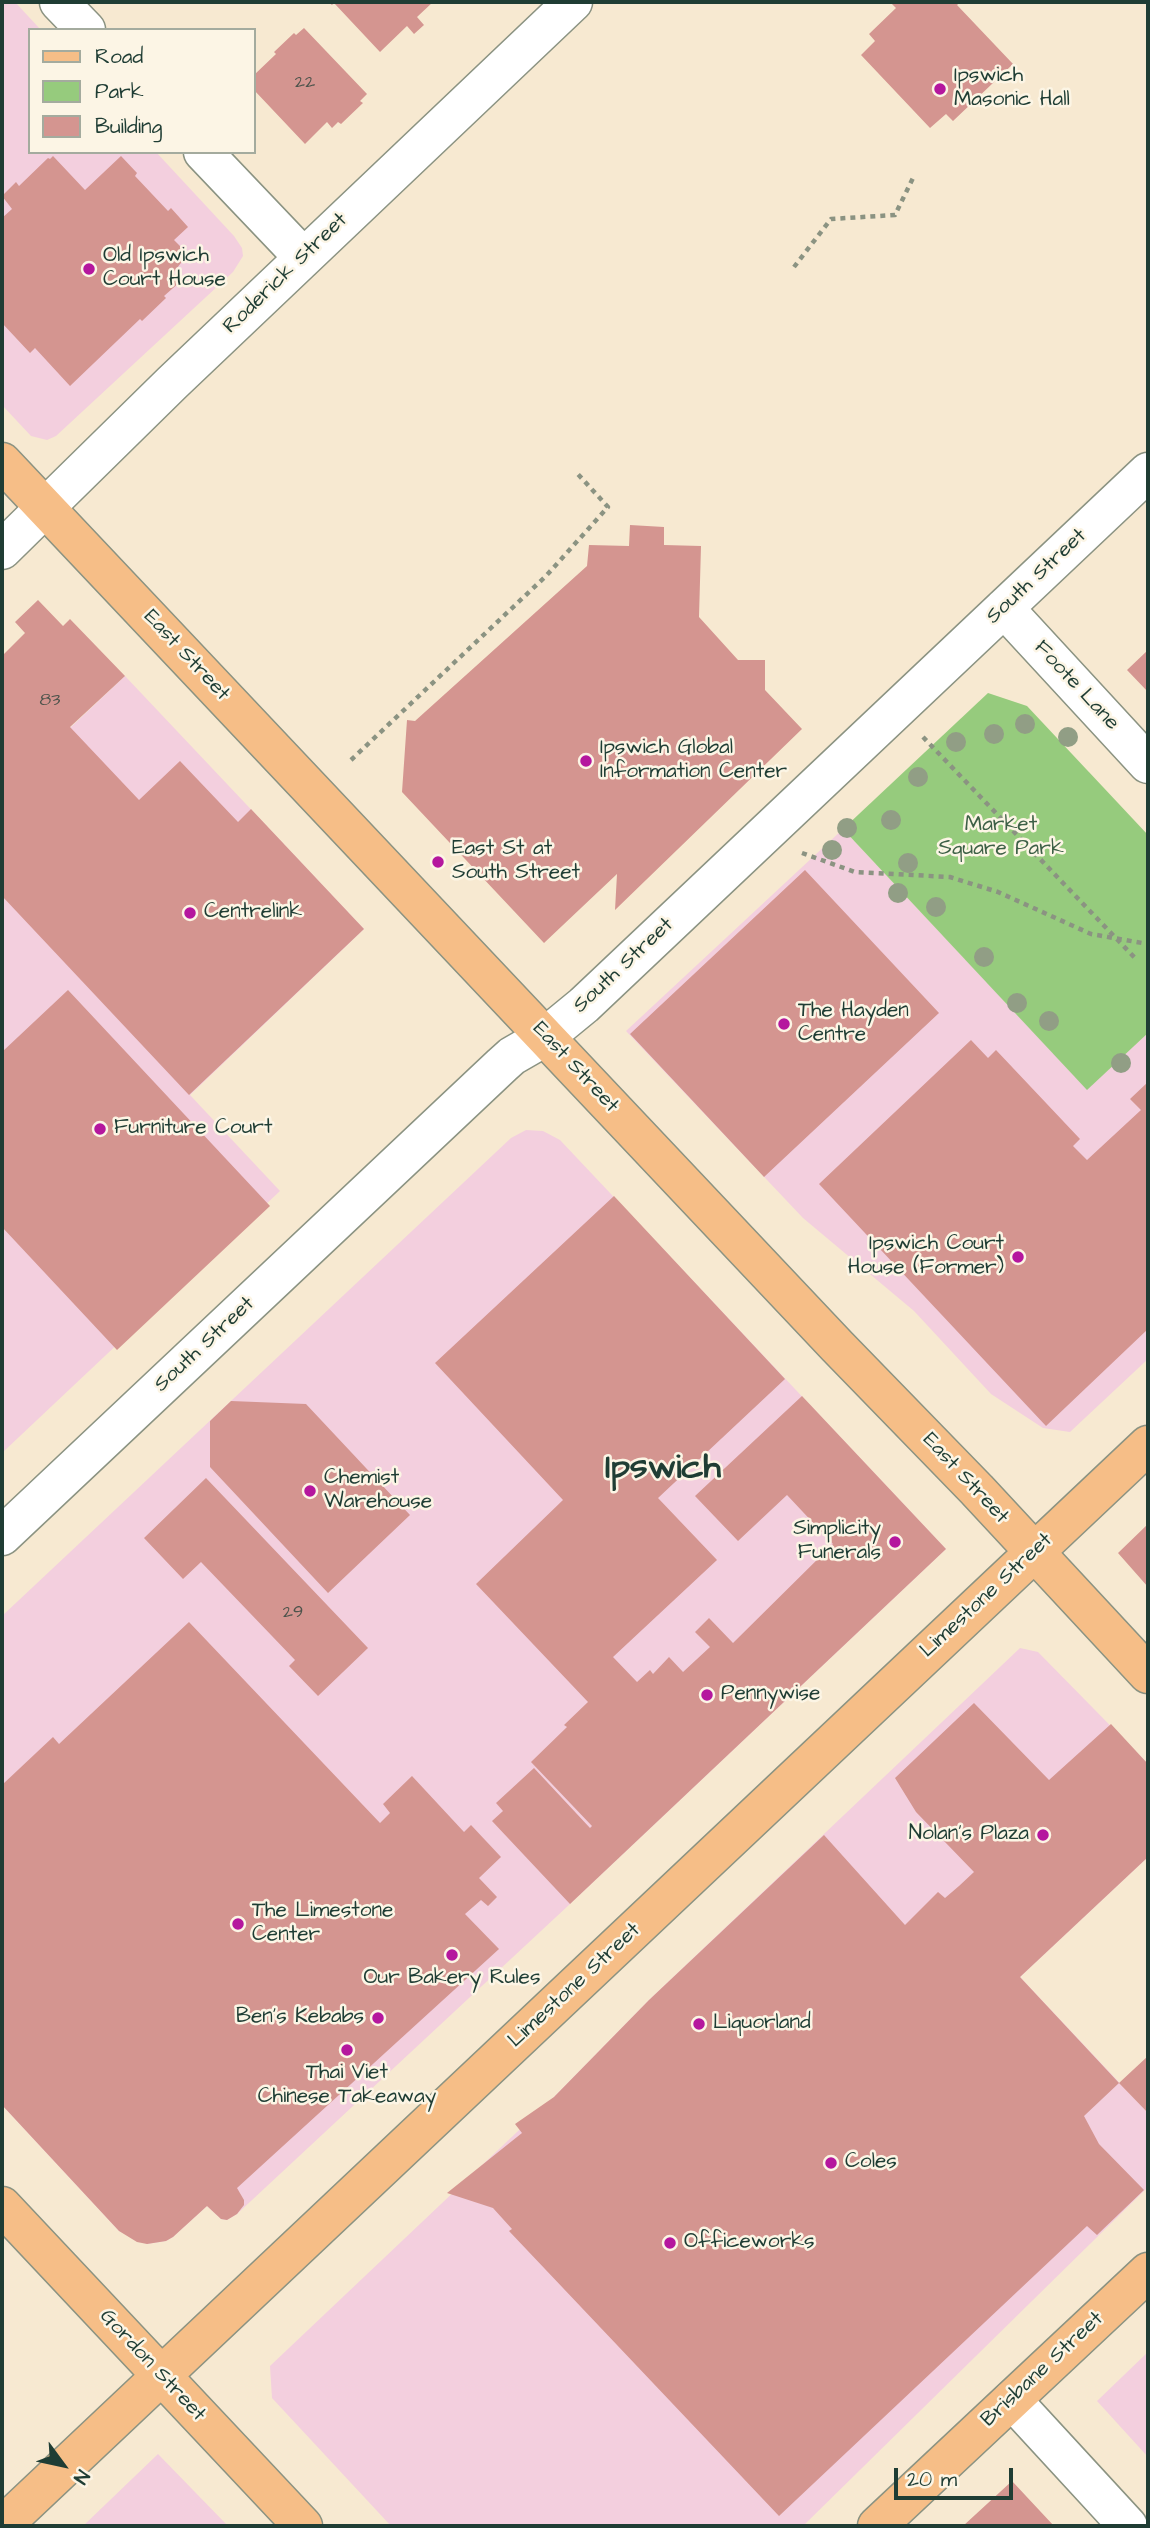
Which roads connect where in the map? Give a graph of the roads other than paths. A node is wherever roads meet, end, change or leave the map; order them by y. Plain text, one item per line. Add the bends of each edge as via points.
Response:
1 (60, 2) edge
2 (573, 2) edge
3 (84, 28) edge
4 (206, 154) edge
5 (303, 257) junction
6 (2, 462) edge
7 (1148, 472) edge
8 (46, 508) junction
9 (2, 550) edge
10 (1004, 608) junction
11 (1148, 764) edge
12 (545, 1037) junction
13 (1148, 1445) edge
14 (2, 1536) edge
15 (1034, 1553) junction
16 (1148, 1674) edge
17 (2, 2206) edge
18 (1148, 2272) edge
19 (161, 2375) junction
20 (1012, 2400) junction
21 (2, 2526) edge
22 (303, 2526) edge
23 (877, 2526) edge
24 (1128, 2526) edge

1 - 3 street
2 - 5 street, Roderick Street
4 - 5 street
5 - 8 street, Roderick Street
6 - 8 main road, East Street
7 - 10 street, South Street
8 - 9 street, Roderick Street
8 - 12 main road, East Street
10 - 11 street, Foote Lane
10 - 12 street, South Street
12 - 14 street, South Street via 512,1056 484,1081
12 - 15 main road, East Street
13 - 15 main road, Limestone Street
15 - 16 main road, East Street
15 - 19 main road, Limestone Street
17 - 19 main road, Gordon Street
18 - 20 main road, Brisbane Street
19 - 21 main road, Limestone Street
19 - 22 main road, Gordon Street
20 - 23 main road, Brisbane Street
20 - 24 street

